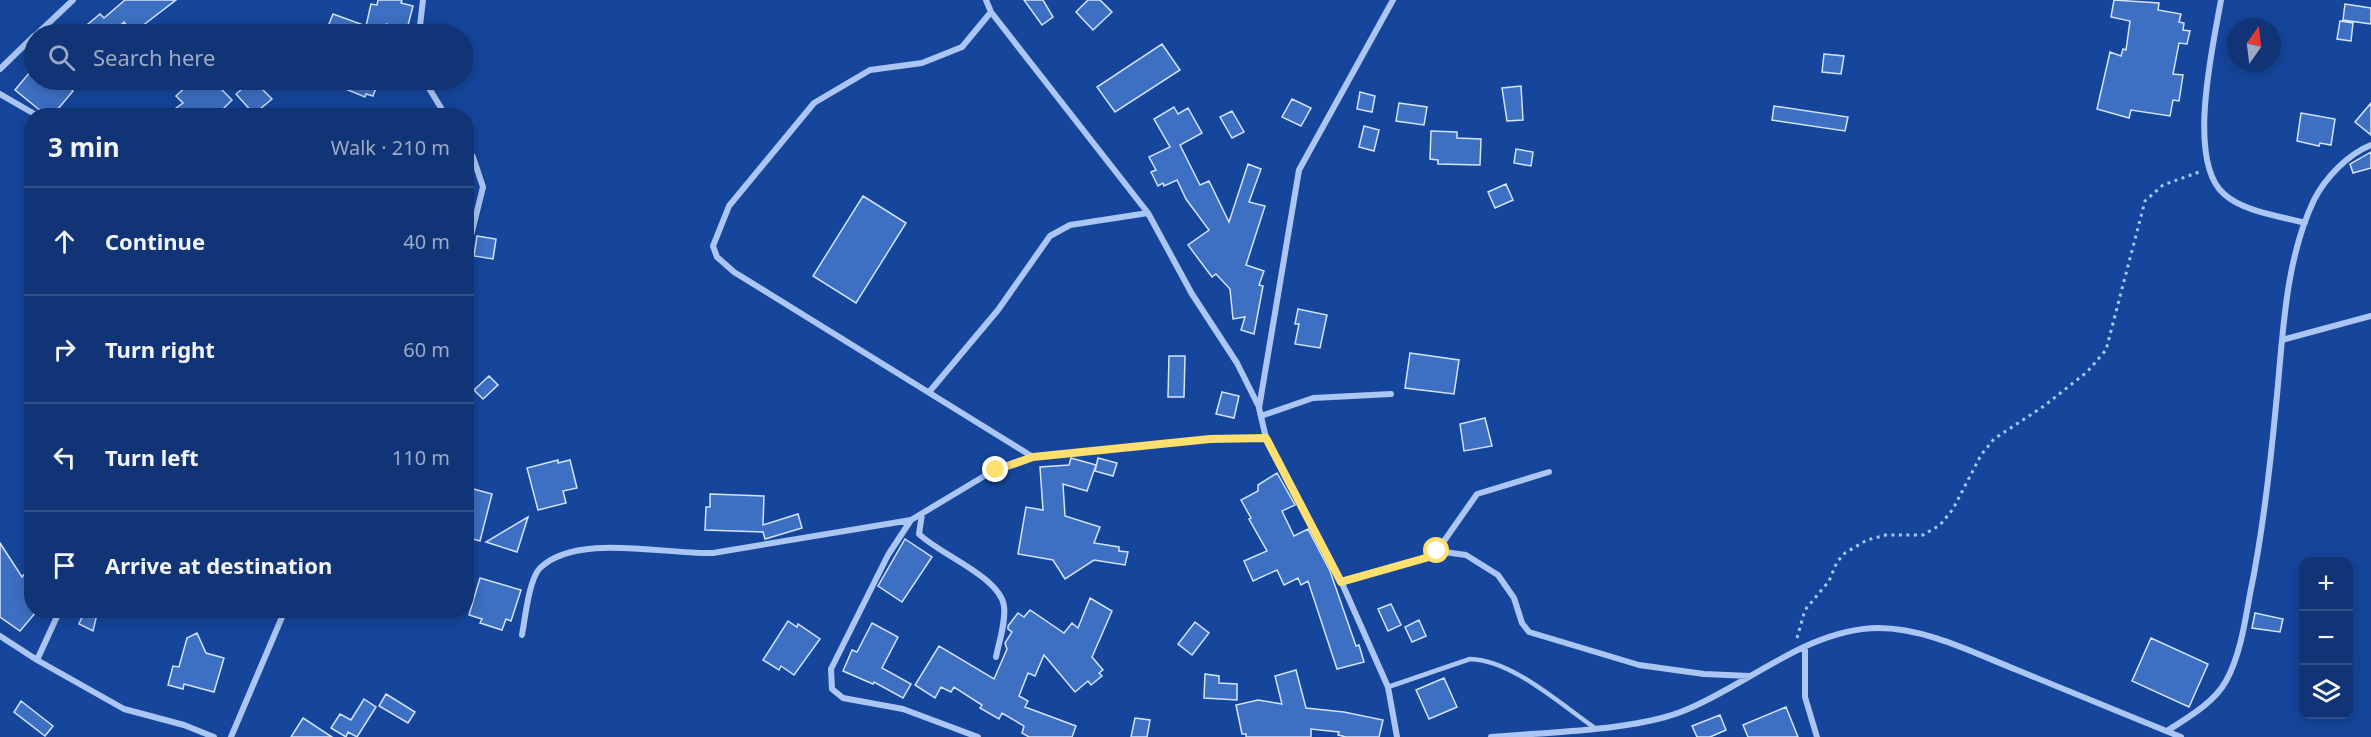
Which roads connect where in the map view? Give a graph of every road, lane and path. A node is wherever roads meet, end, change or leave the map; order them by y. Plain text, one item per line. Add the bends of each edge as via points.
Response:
1 (73, 0) edge
2 (423, 0) edge
3 (986, 0) edge
4 (1394, 0) edge
5 (2221, 0) edge
6 (992, 12) junction
7 (48, 24) edge
8 (420, 24) edge
9 (24, 46) edge
10 (0, 69) edge
11 (430, 90) edge
12 (0, 94) edge
13 (24, 108) edge
14 (441, 108) edge
15 (2371, 145) edge
16 (474, 161) edge
17 (2208, 169) junction
18 (1149, 213) junction
19 (2306, 223) junction
20 (474, 224) edge
21 (2371, 316) edge
22 (2282, 340) junction
23 (930, 391) junction
24 (1391, 394) dead end
25 (1259, 408) junction
26 (1261, 416) junction
27 (1266, 438) junction
28 (1033, 457) junction
29 (1549, 472) dead end
30 (923, 513) junction
31 (911, 520) junction
32 (1437, 551) junction
33 (1341, 582) junction
34 (56, 618) edge
35 (282, 618) edge
36 (522, 635) dead end
37 (0, 636) edge
38 (1805, 647) junction
39 (1797, 651) junction
40 (996, 657) dead end
41 (37, 660) junction
42 (1751, 676) junction
43 (1388, 687) junction
44 (1595, 728) junction
45 (2165, 733) edge
46 (214, 737) edge
47 (231, 737) edge
48 (978, 737) edge
49 (1396, 737) edge
50 (1491, 737) edge
51 (1817, 737) edge
52 (2181, 737) edge

1 - 7 street
2 - 8 street
3 - 6 street
4 - 25 street via 1299,170
5 - 17 street via 2204,118
6 - 18 street
6 - 23 street via 962,47 922,63 870,69 814,103 729,206 713,246 717,257 734,272
9 - 10 street
11 - 14 street
12 - 13 street
15 - 19 street via 2353,153 2340,166 2314,199
16 - 20 street via 483,187
17 - 19 street via 2224,195 2242,205
17 - 39 path via 2163,185 2145,201 2106,350 2087,372 1994,439 1940,525 1923,535 1886,535 1867,540 1845,553 1805,610
18 - 23 street via 1070,225 1050,236 998,310
18 - 25 street
19 - 22 street via 2295,252
21 - 22 street
22 - 45 street via 2264,520 2242,632 2225,683 2202,707
23 - 28 street
24 - 26 street via 1312,398
25 - 26 street
26 - 27 street
27 - 28 street via 1210,439
27 - 33 street
28 - 30 street via 996,470
29 - 32 street via 1477,494
30 - 31 street
30 - 40 street via 919,534 987,581 1004,604
31 - 36 street via 713,553 606,547 564,554 540,569 532,586
31 - 48 street via 888,555 831,669 832,689 843,698 903,709
32 - 33 street via 1429,557
32 - 42 street via 1466,555 1497,575 1514,598 1522,624 1529,632 1639,665
33 - 43 street
34 - 41 street
35 - 47 street
37 - 41 street
38 - 39 street
38 - 45 street via 1836,634 1878,628 1917,633
38 - 51 street via 1805,698
39 - 42 street
41 - 46 street via 124,709
42 - 44 street via 1687,710
43 - 44 lane via 1470,659 1484,660 1508,669
43 - 49 street
44 - 50 street
45 - 52 street

